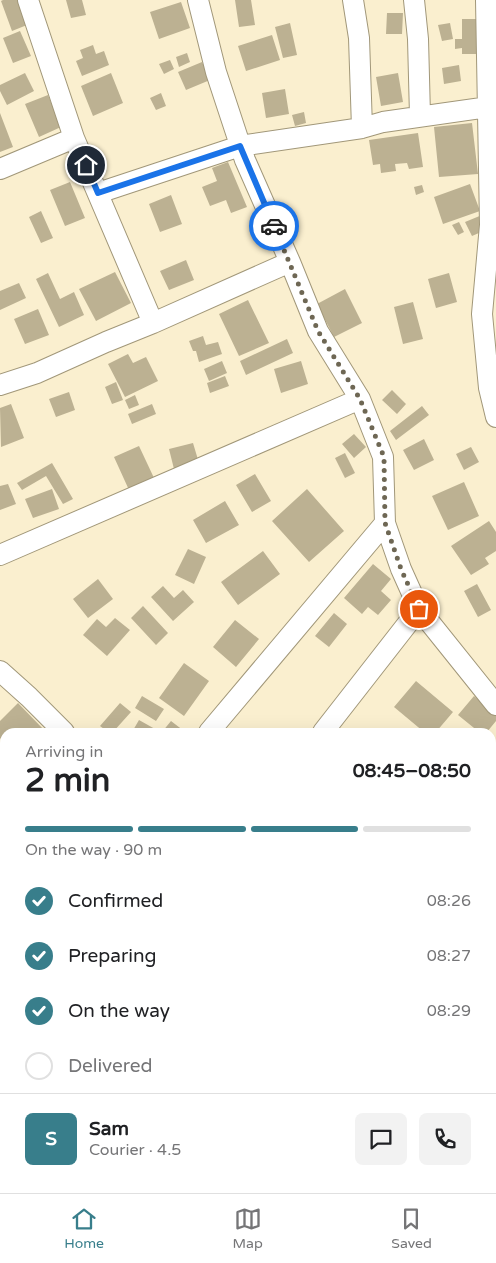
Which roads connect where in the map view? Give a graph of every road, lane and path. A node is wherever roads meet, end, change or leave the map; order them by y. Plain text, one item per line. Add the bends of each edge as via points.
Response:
1 (28, 0) edge
2 (198, 0) edge
3 (353, 0) edge
4 (414, 0) edge
5 (486, 0) edge
6 (493, 106) edge
7 (420, 116) junction
8 (362, 128) junction
9 (74, 138) junction
10 (240, 146) junction
11 (0, 169) edge
12 (98, 193) junction
13 (290, 262) junction
14 (153, 323) junction
15 (0, 385) edge
16 (360, 399) junction
17 (496, 417) edge
18 (385, 523) junction
19 (0, 555) edge
20 (419, 609) junction
21 (0, 671) edge
22 (496, 704) edge
23 (60, 728) edge
24 (212, 728) edge
25 (326, 728) edge

1 - 9 street
2 - 10 street via 216,72
3 - 8 street via 359,38
4 - 7 street
5 - 6 street
6 - 7 street
6 - 17 street via 490,225 482,314 489,388
7 - 8 street
8 - 10 street
9 - 11 street
9 - 12 street
10 - 12 street
10 - 13 street
12 - 14 street
13 - 14 street
13 - 16 street via 318,331
14 - 15 street via 37,373
16 - 18 street via 384,457
16 - 19 street
18 - 20 street
18 - 24 street
20 - 22 street
20 - 25 street
21 - 23 street

